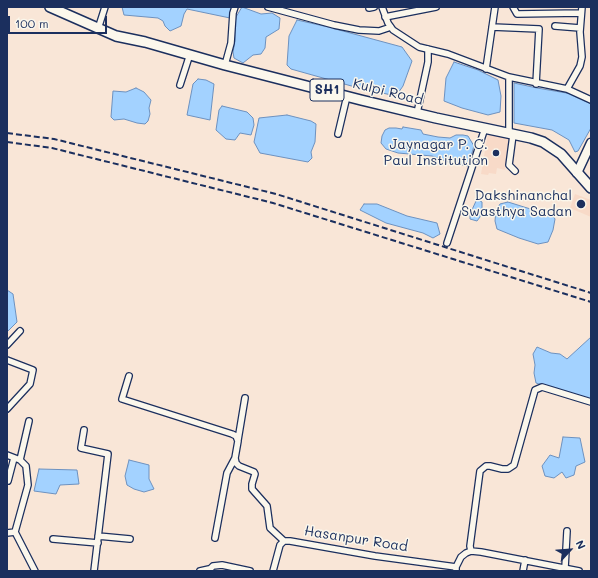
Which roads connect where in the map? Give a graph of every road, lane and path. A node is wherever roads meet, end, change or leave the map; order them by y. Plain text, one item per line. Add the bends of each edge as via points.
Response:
1 (50, 7) edge
2 (105, 7) edge
3 (235, 7) edge
4 (268, 7) edge
5 (368, 7) edge
6 (374, 7) edge
7 (382, 7) edge
8 (436, 7) edge
9 (495, 7) edge
10 (513, 7) edge
11 (581, 10) edge
12 (385, 16) junction
13 (555, 26) dead end
14 (492, 27) junction
15 (391, 28) junction
16 (580, 28) junction
17 (98, 29) junction
18 (428, 49) junction
19 (190, 54) junction
20 (225, 65) junction
21 (486, 69) junction
22 (509, 78) junction
23 (536, 84) junction
24 (180, 85) dead end
25 (567, 89) junction
26 (347, 96) junction
27 (591, 100) edge
28 (417, 114) junction
29 (485, 128) junction
30 (338, 134) dead end
31 (511, 134) junction
32 (591, 143) edge
33 (514, 170) dead end
34 (578, 173) junction
35 (591, 188) edge
36 (447, 243) dead end
37 (20, 331) dead end
38 (7, 345) edge
39 (7, 360) edge
40 (129, 376) dead end
41 (246, 398) dead end
42 (591, 402) edge
43 (7, 409) edge
44 (29, 421) dead end
45 (84, 430) dead end
46 (238, 441) junction
47 (7, 455) edge
48 (235, 458) junction
49 (17, 459) junction
50 (8, 481) dead end
51 (567, 531) dead end
52 (15, 532) junction
53 (7, 533) edge
54 (98, 536) junction
55 (215, 538) dead end
56 (130, 539) dead end
57 (54, 540) dead end
58 (284, 541) junction
59 (98, 543) junction
60 (472, 551) junction
61 (525, 560) junction
62 (564, 568) junction
63 (456, 569) edge
64 (208, 570) edge
65 (35, 571) edge
66 (94, 571) edge
67 (200, 571) edge
68 (250, 571) edge
69 (273, 571) edge
70 (523, 571) edge
71 (579, 571) edge

1 - 17 main road, Kulpi Road / SH1
2 - 17 street
3 - 20 street via 231,44
4 - 15 street via 359,30 379,31
5 - 6 street
7 - 12 street
8 - 12 street
9 - 14 street
10 - 11 street via 517,14
11 - 16 street
12 - 15 street
13 - 16 street
14 - 21 street
14 - 23 street via 539,29
15 - 18 street via 419,47
16 - 25 street via 582,57 580,66
17 - 19 main road, Kulpi Road / SH1 via 116,36
18 - 21 street
18 - 28 street via 428,62
19 - 20 main road, Kulpi Road / SH1
19 - 24 street
20 - 26 main road, Kulpi Road / SH1
21 - 22 street
22 - 23 street
22 - 31 street
23 - 25 street
25 - 27 street
26 - 28 main road, Kulpi Road / SH1
26 - 30 street
28 - 29 main road, Kulpi Road / SH1
29 - 31 main road, Kulpi Road / SH1
29 - 36 street
31 - 33 street via 509,165
31 - 34 main road, Kulpi Road / SH1 via 543,142 552,147
32 - 34 main road
34 - 35 main road, Kulpi Road / SH1
37 - 38 street
39 - 43 street via 33,370 30,384
40 - 46 street via 122,399 232,434
41 - 46 street
42 - 60 street via 542,387 535,390 514,465 508,469 486,466 480,471 470,546
44 - 49 street
45 - 54 street via 81,448 108,454
46 - 48 street
47 - 49 street
48 - 55 street via 227,473
48 - 58 street via 239,466 254,472 252,490 267,506 270,528
49 - 50 street
49 - 52 street via 26,466 28,485
51 - 62 street
52 - 53 street
52 - 65 street
54 - 56 street
54 - 59 street
57 - 59 street
58 - 63 street, Hasanpur Road
58 - 69 street, Hasanpur Road via 280,545
59 - 66 street
60 - 61 street
60 - 63 street, Hasanpur Road via 461,557
61 - 62 street
61 - 70 street
62 - 71 street
64 - 67 street
64 - 68 street via 213,566 222,565

